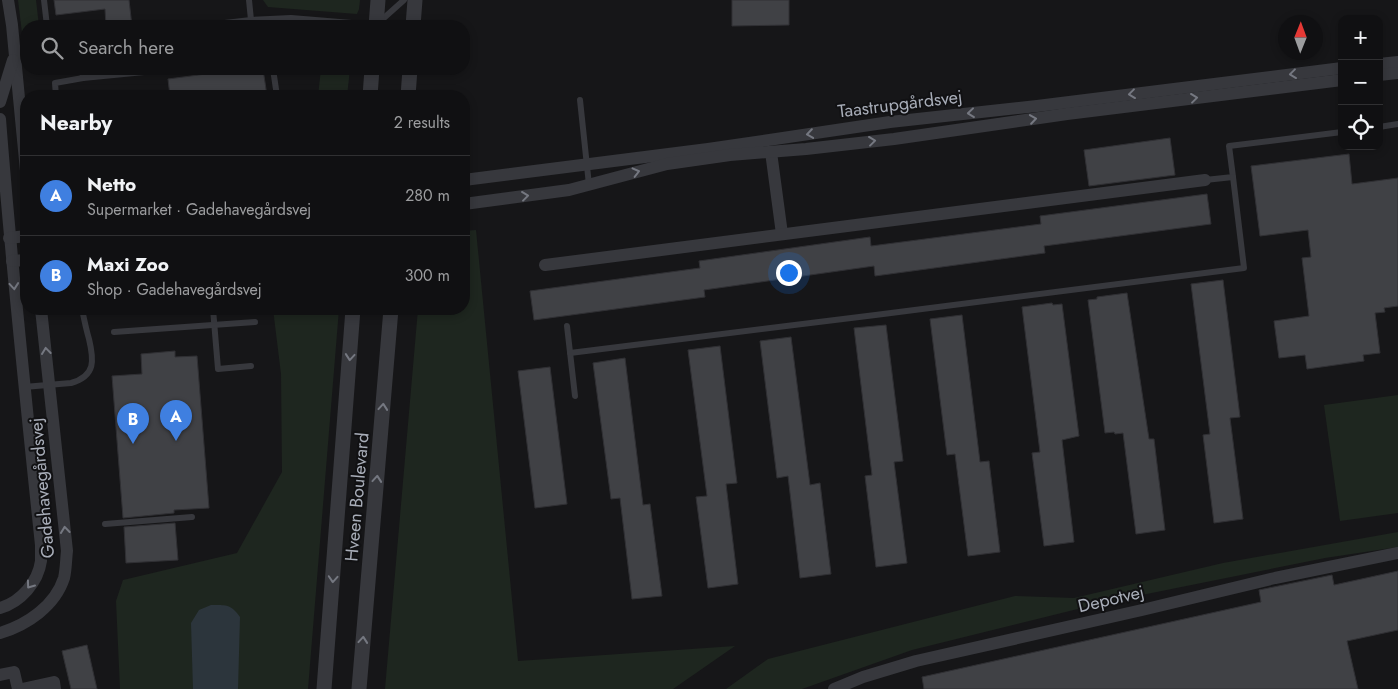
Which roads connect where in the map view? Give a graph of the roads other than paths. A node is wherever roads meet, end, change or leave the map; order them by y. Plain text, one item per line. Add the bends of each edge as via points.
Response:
1 (8, 0) edge
2 (44, 0) edge
3 (249, 0) edge
4 (378, 0) edge
5 (404, 0) edge
6 (415, 0) edge
7 (46, 20) edge
8 (251, 20) joint
9 (312, 20) edge
10 (376, 20) edge
11 (382, 20) edge
12 (413, 20) edge
13 (20, 54) edge
14 (1398, 62) edge
15 (1383, 64) edge
16 (1338, 68) edge
17 (1398, 73) edge
18 (21, 75) edge
19 (83, 75) edge
20 (114, 75) edge
21 (274, 75) edge
22 (372, 75) edge
23 (410, 75) edge
24 (1383, 75) edge
25 (83, 78) junction
26 (1338, 80) edge
27 (22, 90) edge
28 (56, 90) edge
29 (276, 90) edge
30 (370, 90) edge
31 (408, 90) edge
32 (580, 100) dead end
33 (0, 102) edge
34 (0, 119) edge
35 (1398, 124) edge
36 (1383, 126) edge
37 (1338, 132) edge
38 (771, 152) junction
39 (586, 165) junction
40 (1233, 177) junction
41 (470, 179) edge
42 (1205, 180) joint
43 (588, 185) junction
44 (470, 203) edge
45 (782, 234) junction
46 (20, 237) edge
47 (9, 238) junction
48 (20, 260) edge
49 (12, 261) junction
50 (545, 265) dead end
51 (42, 315) edge
52 (83, 315) edge
53 (213, 315) edge
54 (353, 315) edge
55 (390, 315) edge
56 (255, 322) dead end
57 (214, 325) junction
58 (567, 326) dead end
59 (114, 332) dead end
60 (570, 353) junction
61 (251, 366) dead end
62 (50, 385) junction
63 (24, 387) junction
64 (575, 396) dead end
65 (192, 517) dead end
66 (105, 524) dead end
67 (1398, 553) edge
68 (0, 608) edge
69 (0, 633) edge
70 (0, 675) edge
71 (20, 689) edge
72 (55, 689) edge
73 (324, 689) edge
74 (359, 689) edge
75 (834, 689) edge

1 - 13 street
2 - 7 lane
3 - 8 lane
4 - 10 street
5 - 11 lane
6 - 12 street
8 - 9 lane
13 - 33 street
14 - 15 street
16 -> 39 street, Taastrupgårdsvej via 890,122
17 - 24 street
18 - 27 street
19 - 25 lane
20 - 25 lane
21 - 29 lane
22 - 30 street
23 - 31 street
25 - 28 lane via 55,83
38 -> 26 street, Taastrupgårdsvej
32 - 39 lane
34 - 47 street, Gadehavegårdsvej
35 - 36 lane
37 - 40 lane via 1229,146
43 -> 38 street, Taastrupgårdsvej via 667,164
38 - 45 street
39 - 41 street, Taastrupgårdsvej
39 - 43 lane
40 - 42 lane
40 - 60 lane via 1244,268
42 - 45 street
44 -> 43 street, Taastrupgårdsvej
45 - 50 street
46 - 47 street
47 - 49 street, Gadehavegårdsvej
48 - 49 street
49 -> 63 street, Gadehavegårdsvej
62 -> 51 street, Gadehavegårdsvej
52 - 62 lane via 93,356 90,371 79,381
53 - 57 lane
54 -> 73 street, Hveen Boulevard
74 -> 55 street, Hveen Boulevard
56 - 57 lane
57 - 59 lane
57 - 61 lane via 218,369
58 - 60 lane
60 - 64 lane
62 - 63 lane
69 -> 62 street, Gadehavegårdsvej via 37,615 54,596 64,578 67,551
63 -> 68 street, Gadehavegårdsvej via 41,545 40,562 29,588 18,599
65 - 66 lane
67 - 75 street, Depotvej via 916,661
70 - 71 street via 14,672
71 - 72 street via 54,682

